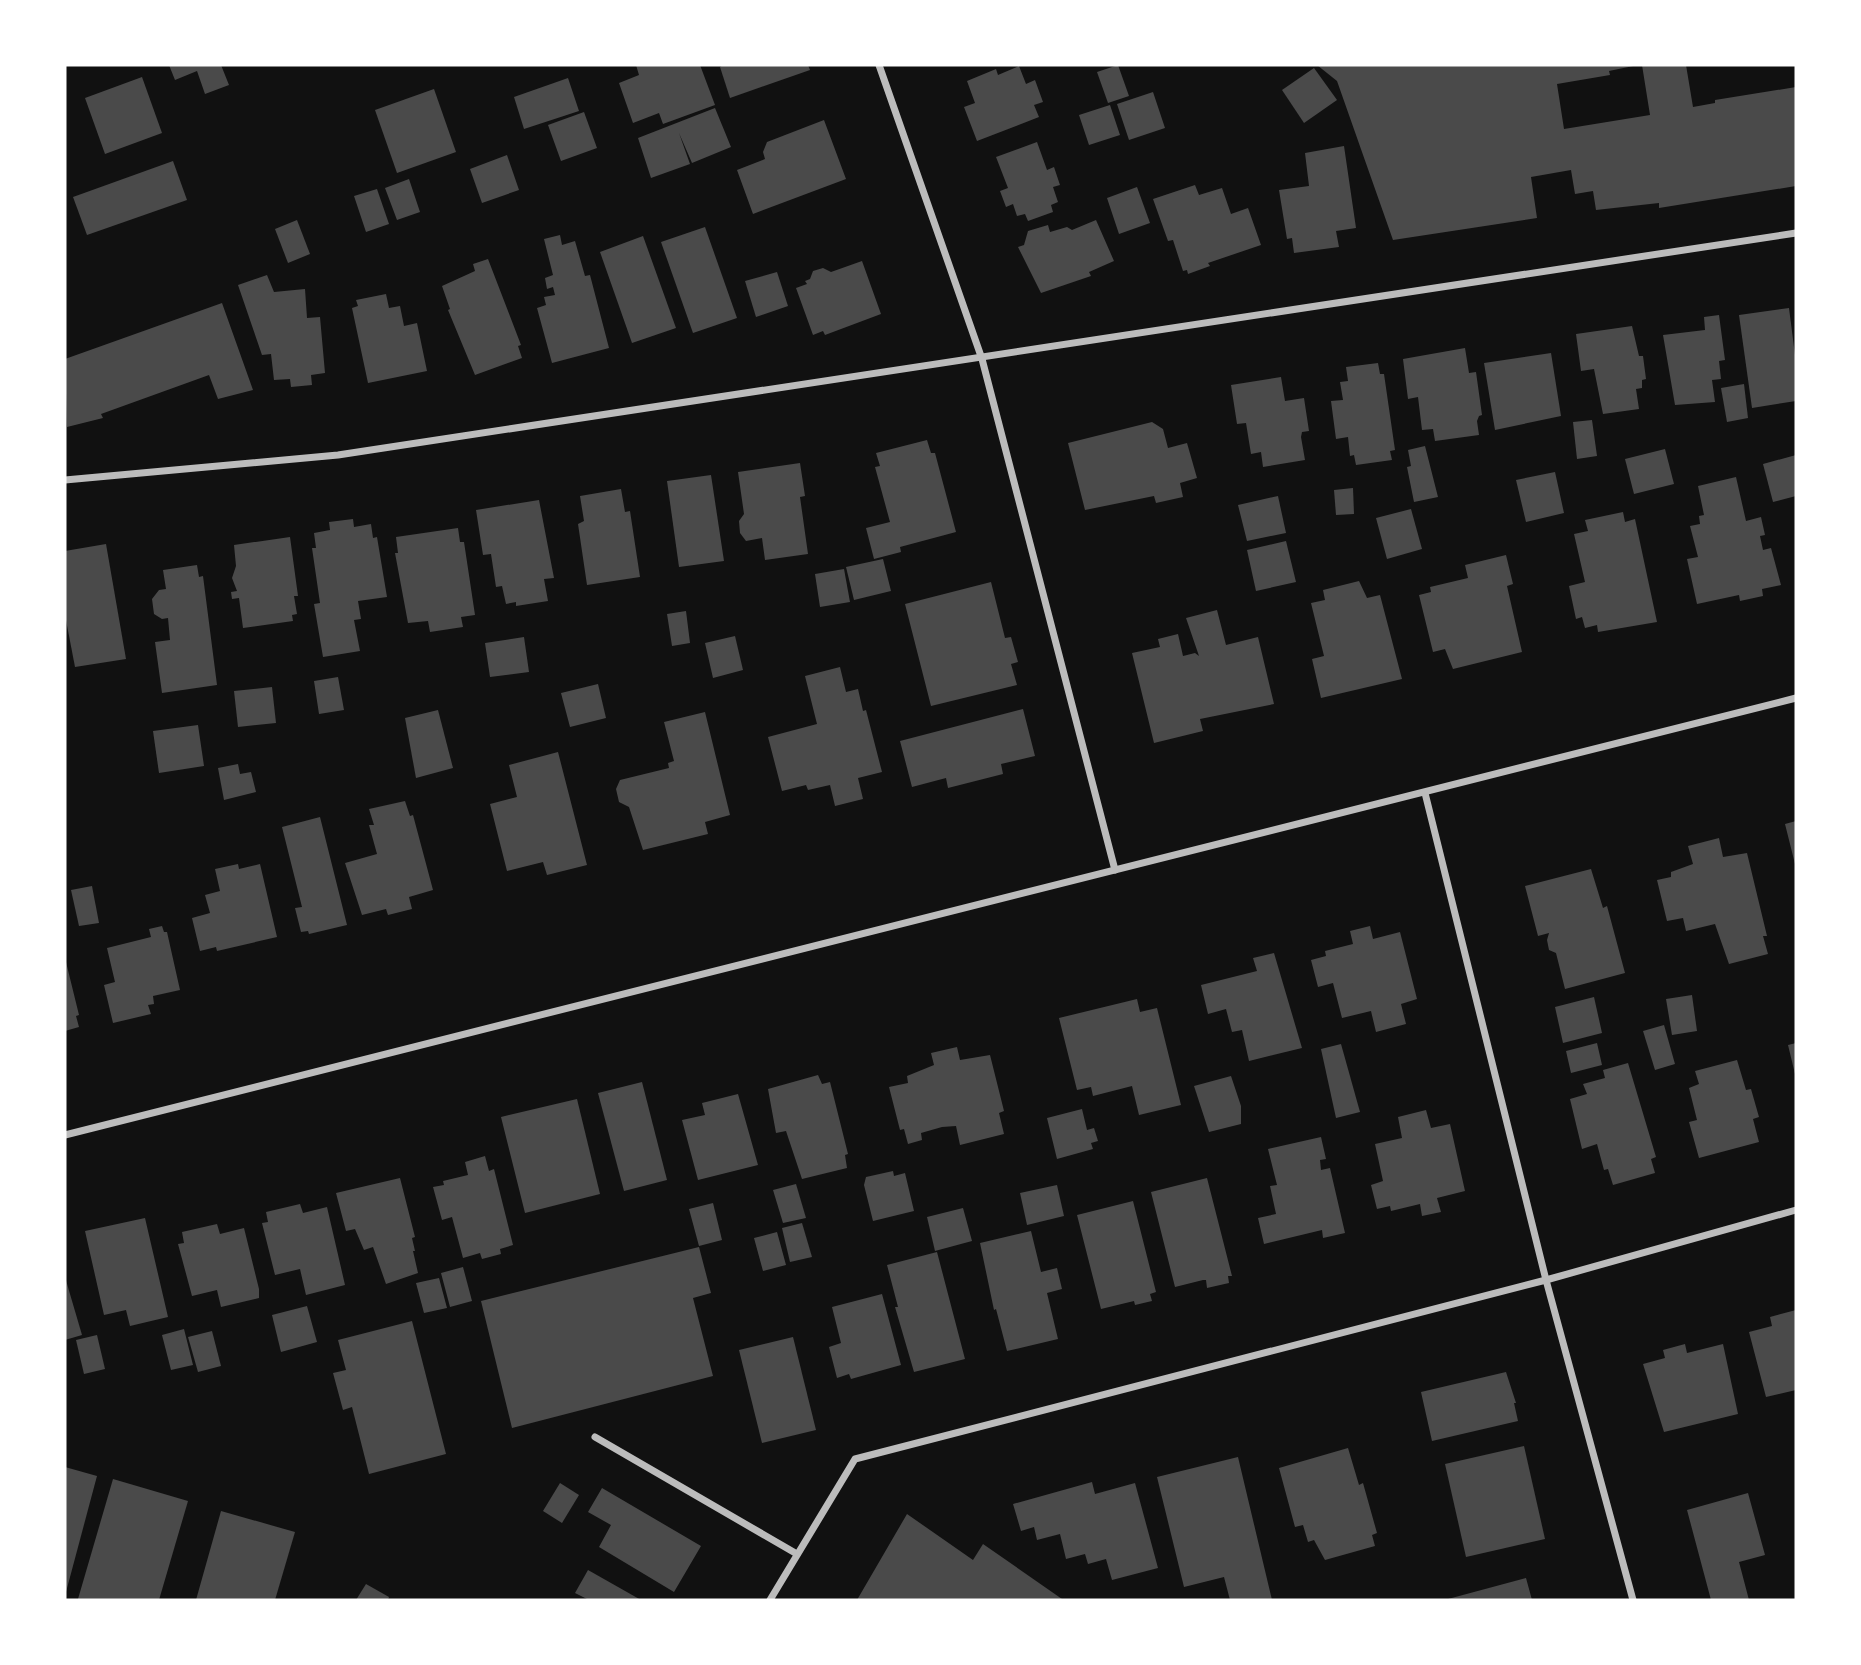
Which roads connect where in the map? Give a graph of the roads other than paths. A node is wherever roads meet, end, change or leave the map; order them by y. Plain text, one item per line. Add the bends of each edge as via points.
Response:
1 (879, 65) edge
2 (1796, 233) edge
3 (982, 359) junction
4 (65, 481) edge
5 (1796, 698) edge
6 (1425, 793) junction
7 (1115, 870) junction
8 (65, 1135) edge
9 (1796, 1210) edge
10 (1546, 1280) junction
11 (595, 1437) dead end
12 (797, 1554) junction
13 (770, 1600) edge
14 (1633, 1600) edge

1 - 3 street
2 - 3 street
3 - 4 street via 338,455
3 - 7 street
5 - 6 street
6 - 7 street
6 - 10 street
7 - 8 street
9 - 10 street
10 - 12 street via 855,1459
10 - 14 street
11 - 12 street
12 - 13 street

